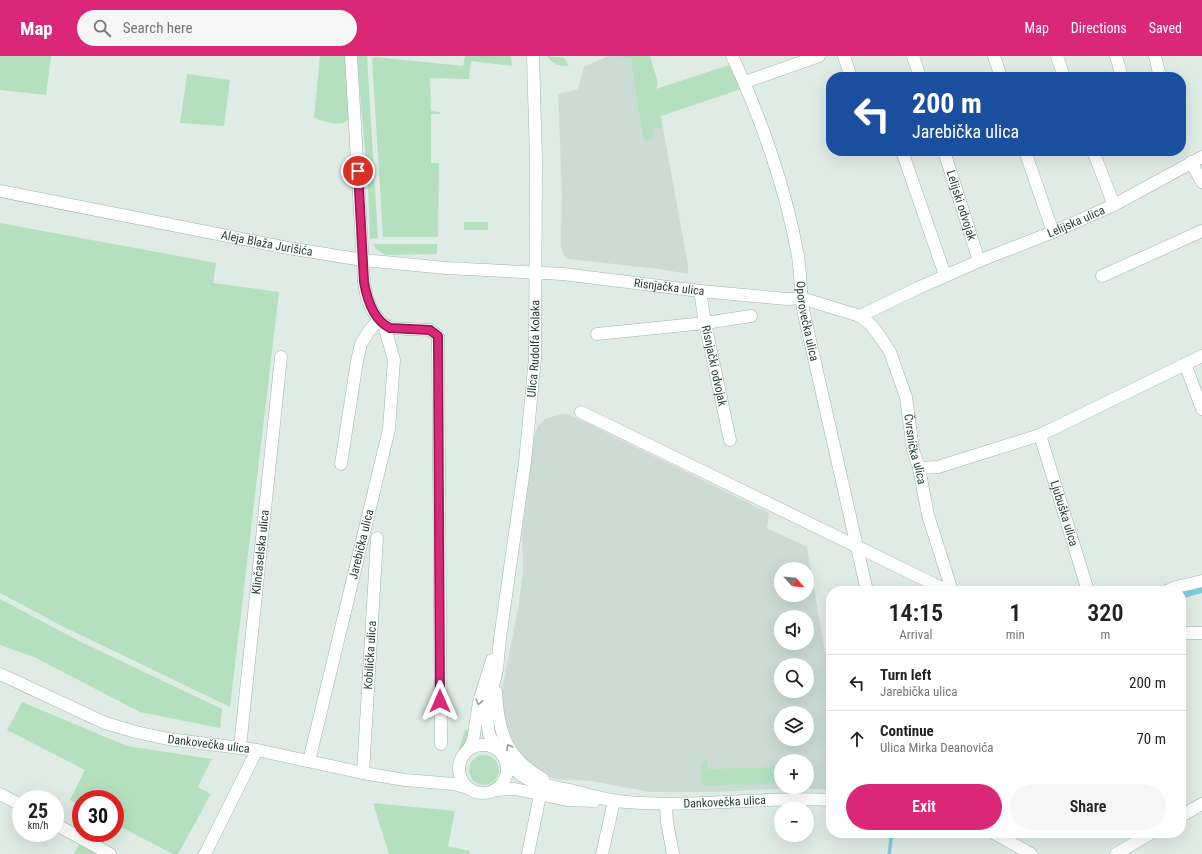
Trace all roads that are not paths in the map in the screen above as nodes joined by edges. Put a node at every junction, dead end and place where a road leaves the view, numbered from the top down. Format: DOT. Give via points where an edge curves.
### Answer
graph roads {
  1 [pos="350,56"];
  2 [pos="533,56"];
  3 [pos="732,56"];
  4 [pos="819,56"];
  5 [pos="844,56"];
  6 [pos="913,56"];
  7 [pos="994,56"];
  8 [pos="1057,56"];
  9 [pos="1116,56"];
  10 [pos="1155,56"];
  11 [pos="849,72"];
  12 [pos="918,72"];
  13 [pos="999,72"];
  14 [pos="1062,72"];
  15 [pos="1121,72"];
  16 [pos="1159,72"];
  17 [pos="744,82"];
  18 [pos="904,156"];
  19 [pos="946,156"];
  20 [pos="1027,156"];
  21 [pos="1095,156"];
  22 [pos="1197,160"];
  23 [pos="1202,182"];
  24 [pos="0,191"];
  25 [pos="1114,205"];
  26 [pos="1202,231"];
  27 [pos="1052,232"];
  28 [pos="363,260"];
  29 [pos="979,260"];
  30 [pos="536,272"];
  31 [pos="945,275"];
  32 [pos="1102,276"];
  33 [pos="700,291"];
  34 [pos="801,298"];
  35 [pos="752,316"];
  36 [pos="860,316"];
  37 [pos="382,323"];
  38 [pos="705,323"];
  39 [pos="597,334"];
  40 [pos="1202,356"];
  41 [pos="281,357"];
  42 [pos="1185,364"];
  43 [pos="1202,409"];
  44 [pos="581,412"];
  45 [pos="1040,435"];
  46 [pos="730,440"];
  47 [pos="342,464"];
  48 [pos="919,468"];
  49 [pos="377,538"];
  50 [pos="858,546"];
  51 [pos="1202,581"];
  52 [pos="866,586"];
  53 [pos="938,586"];
  54 [pos="950,586"];
  55 [pos="1086,586"];
  56 [pos="1180,586"];
  57 [pos="1186,633"];
  58 [pos="1202,633"];
  59 [pos="500,638"];
  60 [pos="0,674"];
  61 [pos="495,678"];
  62 [pos="441,744"];
  63 [pos="240,747"];
  64 [pos="497,749"];
  65 [pos="257,750"];
  66 [pos="468,750"];
  67 [pos="506,760"];
  68 [pos="310,761"];
  69 [pos="460,763"];
  70 [pos="363,773"];
  71 [pos="428,781"];
  72 [pos="468,788"];
  73 [pos="560,788"];
  74 [pos="495,790"];
  75 [pos="0,794"];
  76 [pos="540,795"];
  77 [pos="12,800"];
  78 [pos="826,800"];
  79 [pos="609,801"];
  80 [pos="666,804"];
  81 [pos="1202,804"];
  82 [pos="1186,813"];
  83 [pos="64,829"];
  84 [pos="1003,838"];
  85 [pos="1143,838"];
  86 [pos="110,854"];
  87 [pos="205,854"];
  88 [pos="528,854"];
  89 [pos="602,854"];
  90 [pos="672,854"];
  91 [pos="1031,854"];
  92 [pos="1116,854"];
  1 -- 28 [label="street, Jarebička ulica"];
  2 -- 30 [label="street, Ulica Rudolfa Kolaka"];
  3 -- 17 [label="street, Oporovečka ulica"];
  4 -- 17 [label="street"];
  5 -- 11 [label="street"];
  6 -- 12 [label="street"];
  7 -- 13 [label="street"];
  8 -- 14 [label="street"];
  9 -- 15 [label="street"];
  10 -- 16 [label="street"];
  17 -- 34 [label="street, Oporovečka ulica" via="769,147 788,212 798,257"];
  18 -- 31 [label="street"];
  19 -- 29 [label="street, Lelijski odvojak"];
  20 -- 27 [label="street"];
  21 -- 25 [label="street"];
  22 -- 23 [label="street"];
  22 -- 25 [label="street, Lelijska ulica"];
  24 -- 28 [label="street, Aleja Blaža Jurišića" via="288,248"];
  25 -- 27 [label="street, Lelijska ulica"];
  26 -- 32 [label="street"];
  27 -- 29 [label="street, Lelijska ulica"];
  28 -- 30 [label="street, Aleja Blaža Jurišića" via="446,268"];
  28 -- 37 [label="street, Jarebička ulica" via="366,292 371,308"];
  29 -- 31 [label="street, Lelijska ulica"];
  30 -- 33 [label="street, Risnjačka ulica"];
  30 -- 59 [label="street, Ulica Rudolfa Kolaka" via="535,358 517,522"];
  31 -- 36 [label="street, Lelijska ulica"];
  33 -- 34 [label="street, Risnjačka ulica"];
  33 -- 38 [label="street, Risnjački odvojak"];
  34 -- 36 [label="street"];
  34 -- 50 [label="street, Oporovečka ulica"];
  35 -- 38 [label="street"];
  36 -- 48 [label="street, Čvrsnička ulica" via="890,352 906,397 913,450"];
  37 -- 47 [label="street" via="369,331 361,344"];
  37 -- 62 [label="street" via="390,328 430,330 438,336"];
  37 -- 68 [label="street, Jarebička ulica" via="394,360 389,429"];
  38 -- 39 [label="street"];
  38 -- 46 [label="street, Risnjački odvojak"];
  40 -- 42 [label="street"];
  41 -- 63 [label="street, Klinčaselska ulica"];
  42 -- 43 [label="street"];
  42 -- 45 [label="street"];
  44 -- 50 [label="street"];
  45 -- 48 [label="street" via="938,467"];
  45 -- 55 [label="street, Ljubuška ulica"];
  48 -- 54 [label="street, Čvrsnička ulica" via="928,515"];
  49 -- 70 [label="street, Kobilićka ulica"];
  50 -- 52 [label="street, Oporovečka ulica"];
  50 -- 53 [label="street"];
  51 -- 56 [label="street"];
  57 -- 58 [label="street"];
  59 -- 61 [label="street, Ulica Rudolfa Kolaka"];
  59 -- 66 [label="street, Ulica Rudolfa Kolaka, one-way" via="482,690 475,718 473,741"];
  60 -- 63 [label="street, Dankovečka ulica" via="104,723 168,739"];
  61 -- 64 [label="street, Ulica Rudolfa Kolaka" via="487,720 489,734"];
  73 -- 61 [label="street, one-way" via="521,764 505,741 497,712"];
  63 -- 65 [label="street, Dankovečka ulica"];
  64 -- 66 [label="street" via="480,745"];
  64 -- 67 [label="street"];
  65 -- 68 [label="street, Dankovečka ulica"];
  65 -- 87 [label="street"];
  66 -- 69 [label="street"];
  67 -- 73 [label="street, Dankovečka ulica" via="523,777"];
  67 -- 74 [label="street" via="506,776 503,784"];
  68 -- 70 [label="street, Dankovečka ulica"];
  69 -- 71 [label="street, Dankovečka ulica" via="450,772"];
  69 -- 72 [label="street" via="460,775"];
  70 -- 71 [label="street, Dankovečka ulica"];
  71 -- 72 [label="street, Dankovečka ulica"];
  72 -- 74 [label="street" via="481,793"];
  73 -- 79 [label="street, Dankovečka ulica"];
  74 -- 76 [label="street, Dankovečka ulica" via="515,789"];
  75 -- 77 [label="street"];
  76 -- 79 [label="street, Dankovečka ulica" via="567,800"];
  76 -- 88 [label="street"];
  78 -- 80 [label="street, Dankovečka ulica"];
  79 -- 80 [label="street, Dankovečka ulica"];
  79 -- 89 [label="street"];
  80 -- 90 [label="street, Dankovečka ulica"];
  81 -- 82 [label="street"];
  83 -- 86 [label="street"];
  84 -- 91 [label="street"];
  85 -- 92 [label="street"];
}
